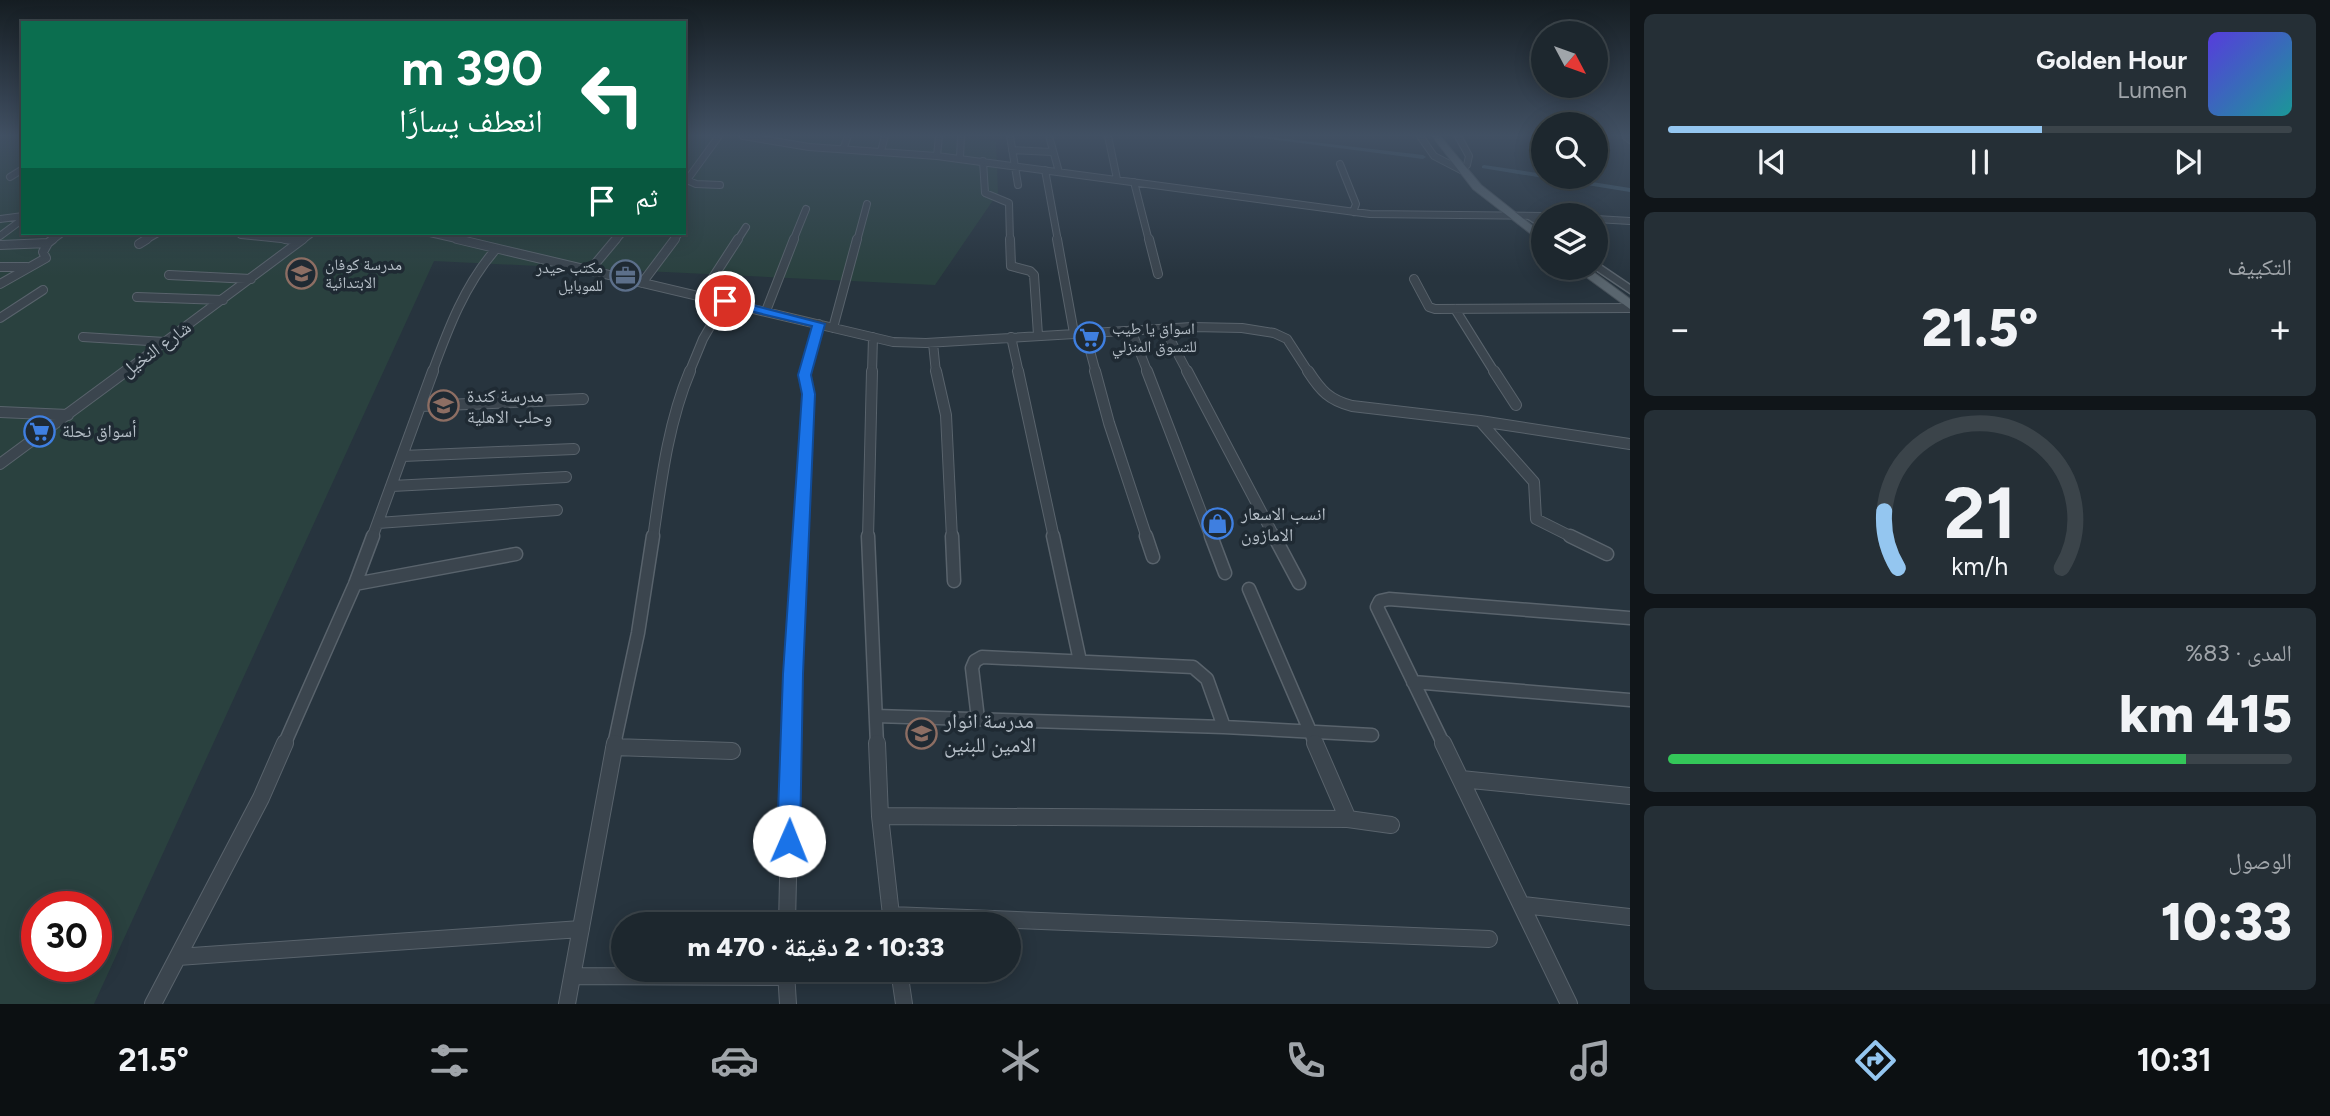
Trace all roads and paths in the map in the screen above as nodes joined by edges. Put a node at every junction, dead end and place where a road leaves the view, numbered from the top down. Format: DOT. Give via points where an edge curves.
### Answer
graph roads {
  1 [pos="1134,182"];
  2 [pos="693,183"];
  3 [pos="984,183"];
  4 [pos="1047,183"];
  5 [pos="1140,183"];
  6 [pos="1348,183"];
  7 [pos="1475,183"];
  8 [pos="720,185"];
  9 [pos="867,204"];
  10 [pos="806,209"];
  11 [pos="1353,212"];
  12 [pos="1509,215"];
  13 [pos="1530,216"];
  14 [pos="21,218"];
  15 [pos="0,219"];
  16 [pos="21,220"];
  17 [pos="1608,220"];
  18 [pos="1630,221"];
  19 [pos="746,227"];
  20 [pos="1531,231"];
  21 [pos="59,235"];
  22 [pos="155,235"];
  23 [pos="240,235"];
  24 [pos="309,235"];
  25 [pos="439,235"];
  26 [pos="467,235"];
  27 [pos="620,235"];
  28 [pos="678,235"];
  29 [pos="0,236"];
  30 [pos="460,240"];
  31 [pos="300,241"];
  32 [pos="48,243"];
  33 [pos="139,244"];
  34 [pos="0,245"];
  35 [pos="495,249"];
  36 [pos="0,267"];
  37 [pos="30,267"];
  38 [pos="590,270"];
  39 [pos="1158,274"];
  40 [pos="1608,274"];
  41 [pos="169,275"];
  42 [pos="251,279"];
  43 [pos="1414,279"];
  44 [pos="1596,280"];
  45 [pos="642,283"];
  46 [pos="0,284"];
  47 [pos="43,290"];
  48 [pos="1630,290"];
  49 [pos="701,296"];
  50 [pos="137,297"];
  51 [pos="223,300"];
  52 [pos="725,301"];
  53 [pos="1630,306"];
  54 [pos="1455,309"];
  55 [pos="766,311"];
  56 [pos="0,318"];
  57 [pos="819,324"];
  58 [pos="833,328"];
  59 [pos="1164,328"];
  60 [pos="1131,330"];
  61 [pos="1085,332"];
  62 [pos="1074,333"];
  63 [pos="1038,335"];
  64 [pos="83,337"];
  65 [pos="873,337"];
  66 [pos="1011,337"];
  67 [pos="165,342"];
  68 [pos="933,343"];
  69 [pos="583,399"];
  70 [pos="1516,405"];
  71 [pos="421,407"];
  72 [pos="0,412"];
  73 [pos="68,415"];
  74 [pos="1480,421"];
  75 [pos="1630,444"];
  76 [pos="575,449"];
  77 [pos="403,456"];
  78 [pos="0,464"];
  79 [pos="566,477"];
  80 [pos="392,486"];
  81 [pos="557,510"];
  82 [pos="378,523"];
  83 [pos="516,554"];
  84 [pos="1607,554"];
  85 [pos="1153,558"];
  86 [pos="1226,573"];
  87 [pos="954,581"];
  88 [pos="1299,583"];
  89 [pos="355,584"];
  90 [pos="1249,589"];
  91 [pos="1630,618"];
  92 [pos="1080,661"];
  93 [pos="1413,682"];
  94 [pos="1630,701"];
  95 [pos="876,716"];
  96 [pos="978,719"];
  97 [pos="1224,727"];
  98 [pos="1311,731"];
  99 [pos="1373,735"];
  100 [pos="614,747"];
  101 [pos="732,751"];
  102 [pos="1461,779"];
  103 [pos="1630,796"];
  104 [pos="880,816"];
  105 [pos="1348,818"];
  106 [pos="1391,825"];
  107 [pos="1523,905"];
  108 [pos="787,912"];
  109 [pos="890,912"];
  110 [pos="1630,917"];
  111 [pos="1021,923"];
  112 [pos="581,929"];
  113 [pos="1489,939"];
  114 [pos="178,957"];
  115 [pos="611,975"];
  116 [pos="572,976"];
  117 [pos="787,982"];
  118 [pos="901,982"];
  119 [pos="153,1004"];
  120 [pos="567,1004"];
  121 [pos="788,1004"];
  122 [pos="904,1004"];
  123 [pos="1569,1004"];
  1 -- 39 [label="street"];
  2 -- 8 [label="street"];
  3 -- 63 [label="street" via="985,193 1009,204 1011,266 1034,275"];
  4 -- 62 [label="street"];
  5 -- 11 [label="street"];
  6 -- 11 [label="street" via="1356,204"];
  7 -- 12 [label="main road"];
  9 -- 58 [label="street"];
  10 -- 55 [label="street"];
  11 -- 12 [label="street"];
  12 -- 13 [label="street"];
  12 -- 20 [label="main road"];
  14 -- 15 [label="street"];
  16 -- 29 [label="street"];
  17 -- 18 [label="street"];
  19 -- 49 [label="street"];
  21 -- 32 [label="street"];
  22 -- 33 [label="street"];
  23 -- 31 [label="street"];
  24 -- 31 [label="street, شارع النخيل"];
  25 -- 30 [label="street"];
  26 -- 30 [label="street"];
  27 -- 38 [label="street"];
  28 -- 45 [label="street"];
  30 -- 35 [label="street"];
  31 -- 42 [label="street, شارع النخيل"];
  32 -- 34 [label="street"];
  32 -- 37 [label="street" via="43,252 46,258"];
  35 -- 38 [label="street"];
  35 -- 71 [label="street" via="463,297"];
  36 -- 37 [label="street"];
  37 -- 46 [label="street"];
  38 -- 45 [label="street"];
  40 -- 48 [label="street"];
  41 -- 42 [label="street"];
  42 -- 51 [label="street, شارع النخيل"];
  43 -- 54 [label="street" via="1430,308"];
  44 -- 53 [label="main road"];
  45 -- 49 [label="street"];
  47 -- 56 [label="street"];
  49 -- 52 [label="street"];
  50 -- 51 [label="street"];
  51 -- 67 [label="street, شارع النخيل"];
  52 -- 55 [label="street"];
  52 -- 100 [label="street" via="697,351 678,408"];
  53 -- 54 [label="street"];
  54 -- 70 [label="street"];
  55 -- 57 [label="street"];
  57 -- 58 [label="street"];
  57 -- 108 [label="street" via="804,375 808,394 793,674"];
  58 -- 65 [label="street"];
  59 -- 60 [label="street"];
  59 -- 74 [label="street" via="1242,328 1274,333 1287,339 1322,393 1333,401 1394,413"];
  59 -- 88 [label="street"];
  60 -- 61 [label="street"];
  60 -- 86 [label="street"];
  61 -- 62 [label="street"];
  61 -- 85 [label="street"];
  62 -- 63 [label="street"];
  63 -- 66 [label="street"];
  64 -- 67 [label="street"];
  65 -- 68 [label="street"];
  65 -- 95 [label="street" via="868,544"];
  66 -- 68 [label="street"];
  66 -- 92 [label="street"];
  67 -- 73 [label="street, شارع النخيل"];
  68 -- 87 [label="street" via="937,385 946,415"];
  69 -- 71 [label="street"];
  71 -- 77 [label="street"];
  72 -- 73 [label="street"];
  73 -- 78 [label="street, شارع النخيل"];
  74 -- 75 [label="street"];
  74 -- 84 [label="street" via="1534,482 1536,519"];
  76 -- 77 [label="street"];
  77 -- 80 [label="street"];
  79 -- 80 [label="street"];
  80 -- 82 [label="street"];
  81 -- 82 [label="street"];
  82 -- 89 [label="street"];
  83 -- 89 [label="street"];
  89 -- 114 [label="street" via="261,798"];
  90 -- 98 [label="street"];
  91 -- 93 [label="street" via="1380,601 1377,607"];
  92 -- 96 [label="street" via="982,657 972,668"];
  92 -- 97 [label="street" via="1193,667 1207,679"];
  93 -- 94 [label="street"];
  93 -- 102 [label="street"];
  95 -- 96 [label="street"];
  95 -- 104 [label="street"];
  96 -- 97 [label="street"];
  97 -- 98 [label="street"];
  98 -- 99 [label="street"];
  98 -- 105 [label="street"];
  100 -- 101 [label="street"];
  100 -- 112 [label="street"];
  102 -- 103 [label="street"];
  102 -- 107 [label="street"];
  104 -- 105 [label="street"];
  104 -- 109 [label="street"];
  105 -- 106 [label="street"];
  107 -- 110 [label="street"];
  107 -- 123 [label="street"];
  111 -- 113 [label="street"];
  112 -- 114 [label="street"];
  112 -- 116 [label="street"];
  114 -- 119 [label="street"];
  115 -- 116 [label="street"];
  116 -- 120 [label="street"];
  117 -- 121 [label="street"];
  118 -- 122 [label="street"];
}
